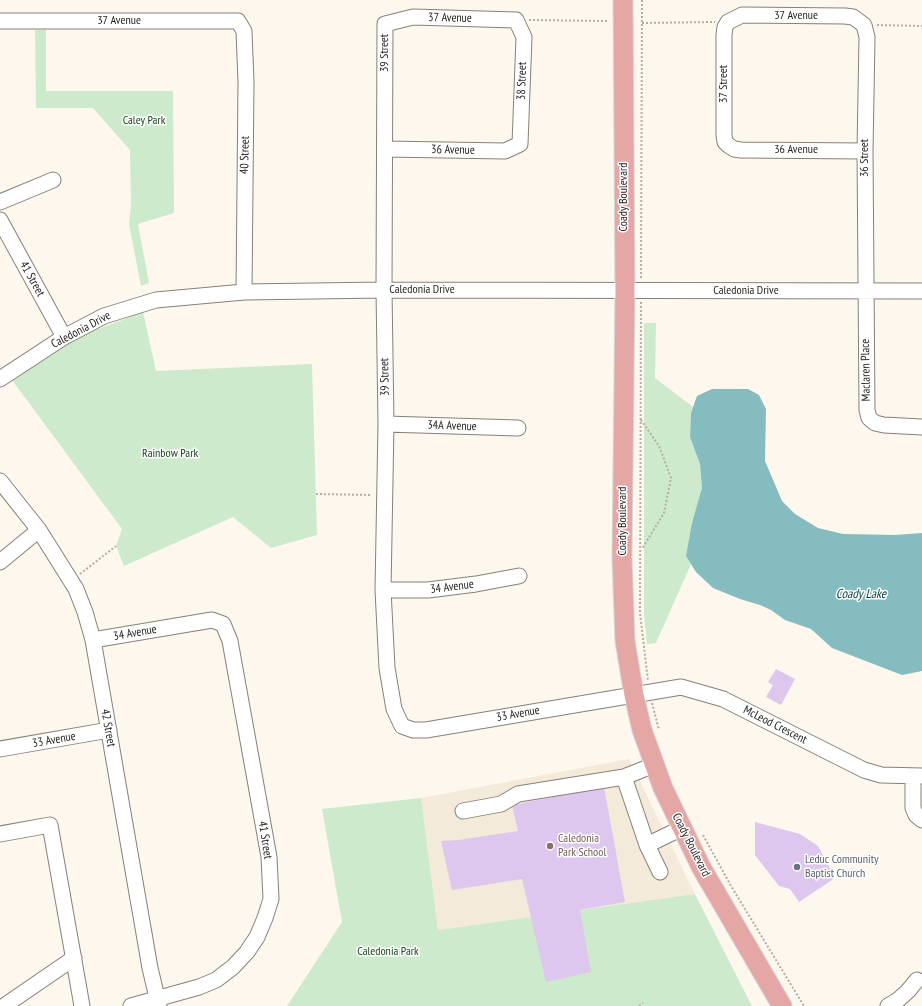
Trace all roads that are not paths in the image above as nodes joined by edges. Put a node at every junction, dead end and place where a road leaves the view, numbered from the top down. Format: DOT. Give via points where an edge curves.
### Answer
graph roads {
  1 [pos="623,0"];
  2 [pos="238,20"];
  3 [pos="516,20"];
  4 [pos="0,21"];
  5 [pos="728,22"];
  6 [pos="385,24"];
  7 [pos="864,25"];
  8 [pos="520,144"];
  9 [pos="728,145"];
  10 [pos="385,149"];
  11 [pos="865,151"];
  12 [pos="53,180"];
  13 [pos="0,202"];
  14 [pos="0,220"];
  15 [pos="384,290"];
  16 [pos="633,291"];
  17 [pos="865,291"];
  18 [pos="922,291"];
  19 [pos="244,292"];
  20 [pos="64,337"];
  21 [pos="0,380"];
  22 [pos="386,424"];
  23 [pos="922,427"];
  24 [pos="518,428"];
  25 [pos="0,481"];
  26 [pos="39,530"];
  27 [pos="0,562"];
  28 [pos="519,576"];
  29 [pos="383,590"];
  30 [pos="223,624"];
  31 [pos="93,640"];
  32 [pos="642,694"];
  33 [pos="402,726"];
  34 [pos="109,730"];
  35 [pos="0,749"];
  36 [pos="654,765"];
  37 [pos="918,776"];
  38 [pos="624,777"];
  39 [pos="463,811"];
  40 [pos="922,820"];
  41 [pos="682,828"];
  42 [pos="0,834"];
  43 [pos="647,845"];
  44 [pos="660,872"];
  45 [pos="74,958"];
  46 [pos="917,980"];
  47 [pos="158,1002"];
  48 [pos="4,1006"];
  49 [pos="82,1006"];
  50 [pos="131,1006"];
  51 [pos="782,1006"];
  52 [pos="888,1006"];
  1 -- 16 [label="main road, Coady Boulevard" via="632,22"];
  2 -- 4 [label="street, 37 Avenue"];
  2 -- 19 [label="street, 40 Street" via="244,31 246,82"];
  3 -- 6 [label="street, 37 Avenue" via="413,17"];
  3 -- 8 [label="street, 38 Street" via="524,37"];
  5 -- 7 [label="street, 37 Avenue" via="742,15 845,16 853,17"];
  5 -- 9 [label="street, 37 Street" via="724,34 724,135"];
  6 -- 10 [label="street, 39 Street"];
  7 -- 11 [label="street, 36 Street" via="867,37"];
  8 -- 10 [label="street, 36 Avenue" via="505,151"];
  9 -- 11 [label="street, 36 Avenue" via="741,150"];
  10 -- 15 [label="street, 39 Street"];
  11 -- 17 [label="street, 36 Street"];
  12 -- 13 [label="street"];
  14 -- 20 [label="street, 41 Street"];
  15 -- 16 [label="street, Caledonia Drive"];
  15 -- 19 [label="street, Caledonia Drive"];
  15 -- 22 [label="street, 39 Street"];
  16 -- 17 [label="street, Caledonia Drive"];
  16 -- 32 [label="main road, Coady Boulevard" via="623,595 625,641"];
  17 -- 18 [label="street, Caledonia Drive"];
  17 -- 23 [label="street, Maclaren Place" via="867,410 870,418 875,423 884,425"];
  19 -- 20 [label="street, Caledonia Drive" via="156,300 104,316"];
  20 -- 21 [label="street, Caledonia Drive"];
  22 -- 24 [label="street, 34A Avenue"];
  22 -- 29 [label="street, 39 Street"];
  25 -- 26 [label="street, 42 Street"];
  26 -- 27 [label="street"];
  26 -- 31 [label="street, 42 Street" via="76,589"];
  28 -- 29 [label="street, 34 Avenue" via="428,590"];
  29 -- 33 [label="street, 39 Street" via="387,668 394,709"];
  30 -- 31 [label="street, 34 Avenue" via="212,620"];
  30 -- 47 [label="street, 41 Street" via="230,641 269,857 271,899 257,937 233,967 216,980"];
  31 -- 34 [label="street, 42 Street"];
  32 -- 33 [label="street, 33 Avenue" via="426,730 413,730"];
  32 -- 36 [label="main road, Coady Boulevard" via="642,730"];
  32 -- 37 [label="street, McLeod Crescent" via="681,687 723,699 864,770 881,774"];
  34 -- 35 [label="street, 33 Avenue"];
  34 -- 47 [label="street, 42 Street"];
  36 -- 38 [label="street"];
  36 -- 41 [label="main road, Coady Boulevard"];
  37 -- 40 [label="street, McLeod Crescent" via="913,808"];
  38 -- 39 [label="street" via="518,794 501,804"];
  38 -- 43 [label="street"];
  41 -- 43 [label="street"];
  41 -- 51 [label="main road, Coady Boulevard" via="701,867"];
  42 -- 45 [label="street" via="50,825"];
  43 -- 44 [label="street"];
  45 -- 48 [label="street"];
  45 -- 49 [label="street"];
  46 -- 52 [label="street" via="898,1000"];
  47 -- 50 [label="street, 41 Street"];
}
